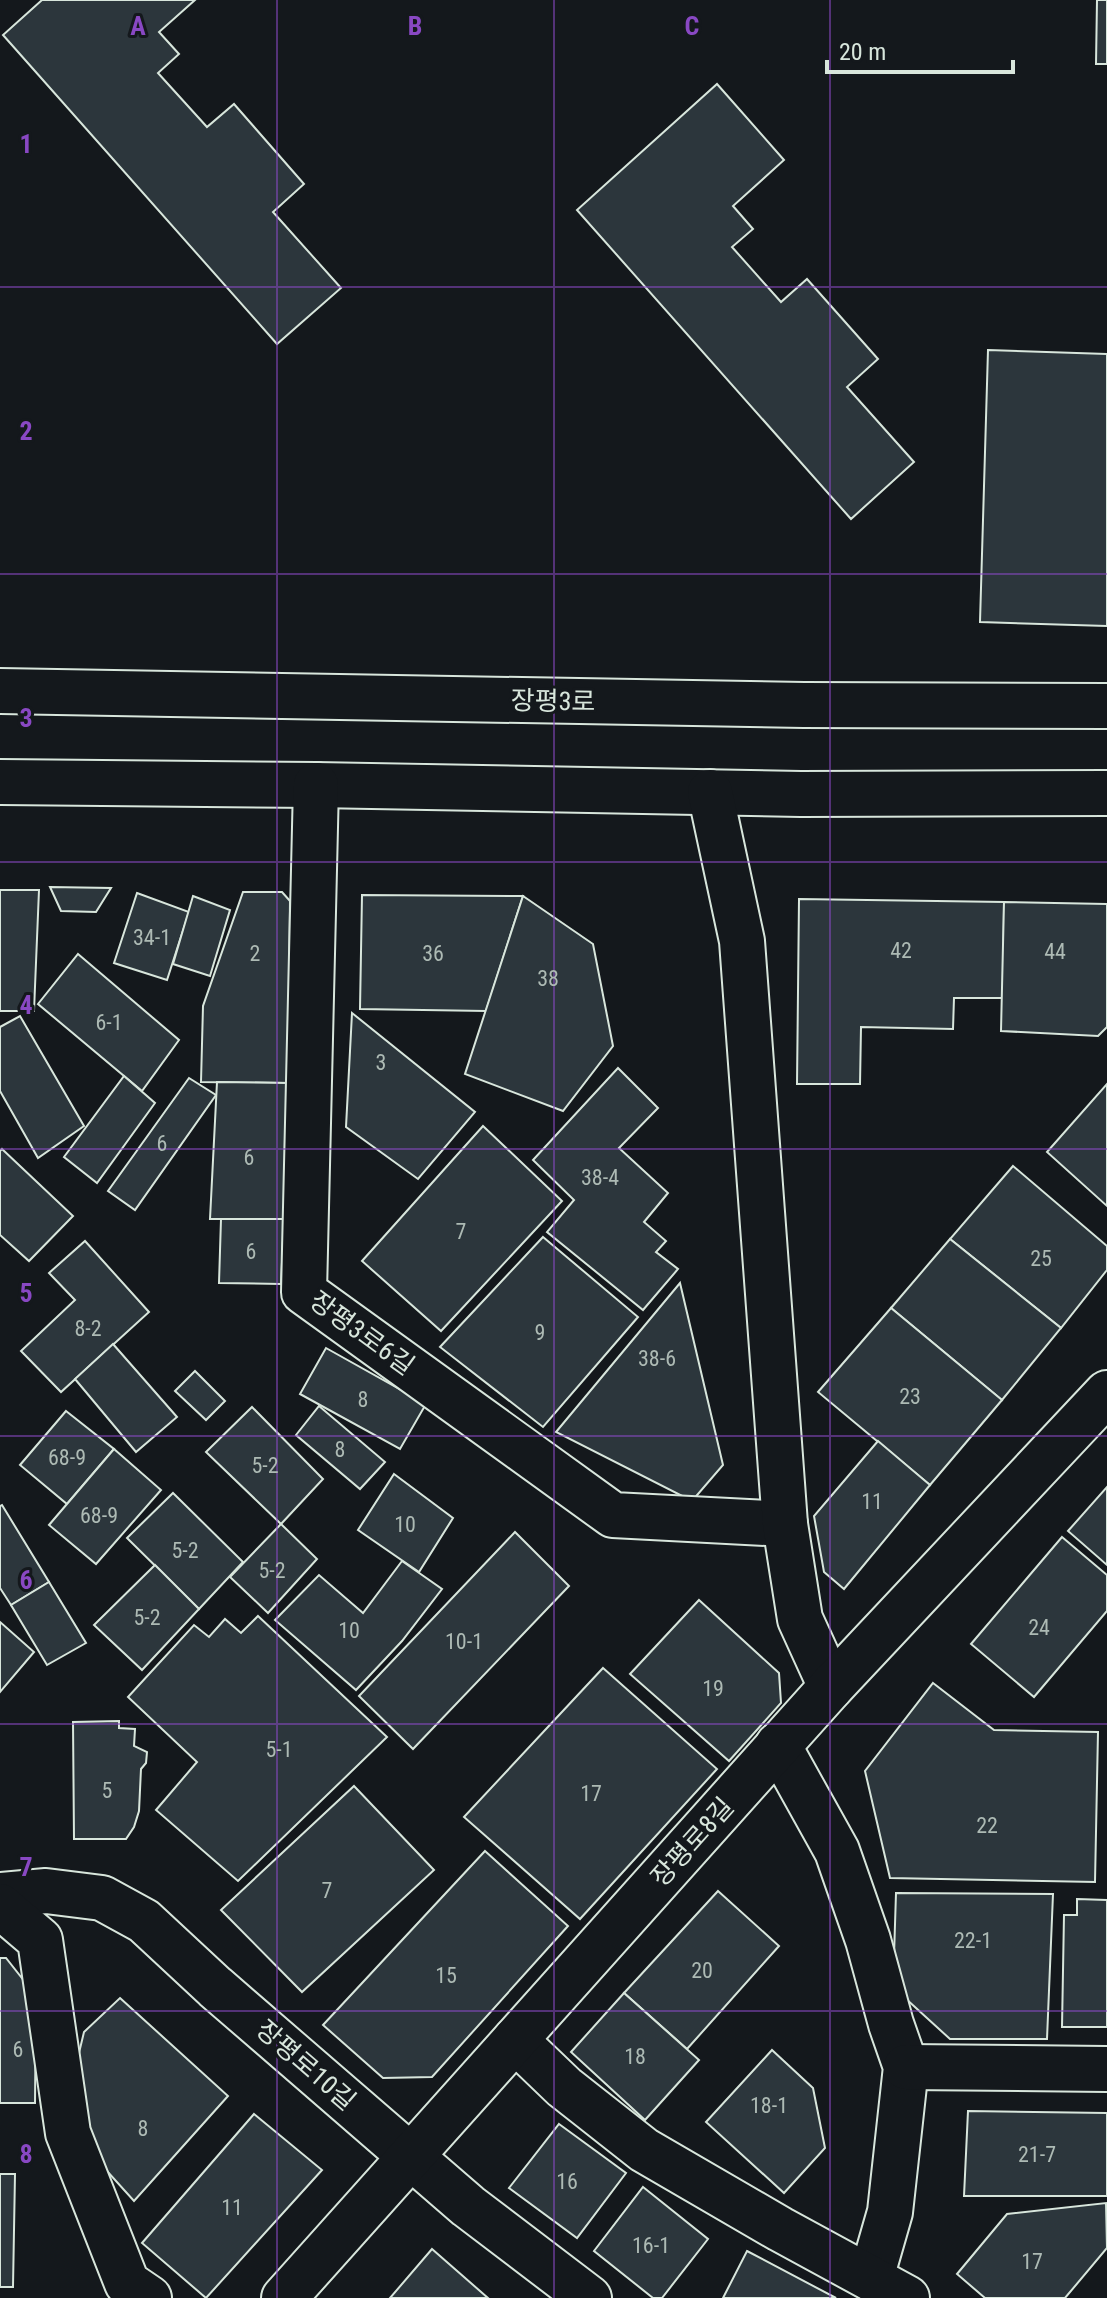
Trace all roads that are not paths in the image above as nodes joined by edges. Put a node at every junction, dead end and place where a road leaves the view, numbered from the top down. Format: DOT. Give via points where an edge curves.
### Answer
graph roads {
  1 [pos="0,691"];
  2 [pos="1107,706"];
  3 [pos="0,782"];
  4 [pos="316,785"];
  5 [pos="710,792"];
  6 [pos="1107,793"];
  7 [pos="1107,1393"];
  8 [pos="785,1524"];
  9 [pos="831,1687"];
  10 [pos="778,1745"];
  11 [pos="0,1895"];
  12 [pos="0,1906"];
  13 [pos="515,2040"];
  14 [pos="906,2067"];
  15 [pos="1107,2069"];
  16 [pos="412,2156"];
  17 [pos="889,2288"];
  18 [pos="149,2298"];
  19 [pos="284,2298"];
  20 [pos="589,2298"];
  1 -- 2 [label="street, 장평3로"];
  3 -- 4 [label="street"];
  4 -- 5 [label="street"];
  4 -- 8 [label="street, 장평3로6길" via="304,1292 613,1515"];
  5 -- 6 [label="street"];
  5 -- 8 [label="street" via="742,941"];
  7 -- 9 [label="street, 장평로8길"];
  8 -- 9 [label="street" via="800,1619"];
  9 -- 10 [label="street, 장평로8길"];
  10 -- 13 [label="street, 장평로8길"];
  10 -- 14 [label="street" via="837,1851"];
  11 -- 16 [label="street, 장평로10길" via="46,1891 102,1898 144,1921"];
  12 -- 18 [label="street" via="40,1940 68,2133 127,2283"];
  13 -- 16 [label="street, 장평로8길"];
  13 -- 17 [label="street" via="644,2150"];
  14 -- 15 [label="street"];
  14 -- 17 [label="street" via="890,2212"];
  16 -- 19 [label="street, 장평로8길"];
  16 -- 20 [label="street, 장평로10길"];
}
